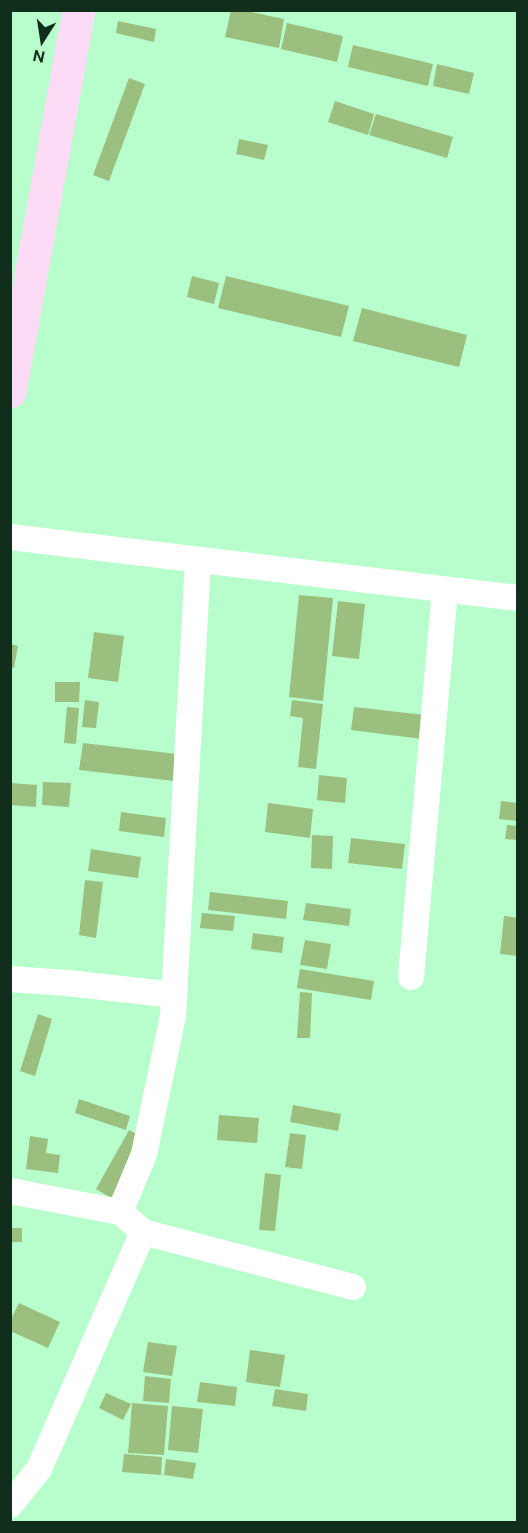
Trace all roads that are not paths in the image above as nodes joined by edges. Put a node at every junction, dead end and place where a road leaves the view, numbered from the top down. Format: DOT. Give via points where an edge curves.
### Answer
graph roads {
  1 [pos="79,10"];
  2 [pos="22,277"];
  3 [pos="10,392"];
  4 [pos="10,537"];
  5 [pos="198,561"];
  6 [pos="444,590"];
  7 [pos="518,598"];
  8 [pos="411,977"];
  9 [pos="10,979"];
  10 [pos="174,995"];
  11 [pos="10,1191"];
  12 [pos="120,1212"];
  13 [pos="143,1232"];
  14 [pos="353,1287"];
  15 [pos="10,1504"];
  1 -- 2 [label="street"];
  2 -- 3 [label="street"];
  4 -- 5 [label="street"];
  5 -- 6 [label="street"];
  5 -- 10 [label="street"];
  6 -- 7 [label="street"];
  6 -- 8 [label="street"];
  9 -- 10 [label="street"];
  10 -- 12 [label="street" via="144,1154"];
  11 -- 12 [label="street"];
  12 -- 13 [label="street"];
  13 -- 14 [label="street"];
  13 -- 15 [label="street" via="39,1469"];
}
